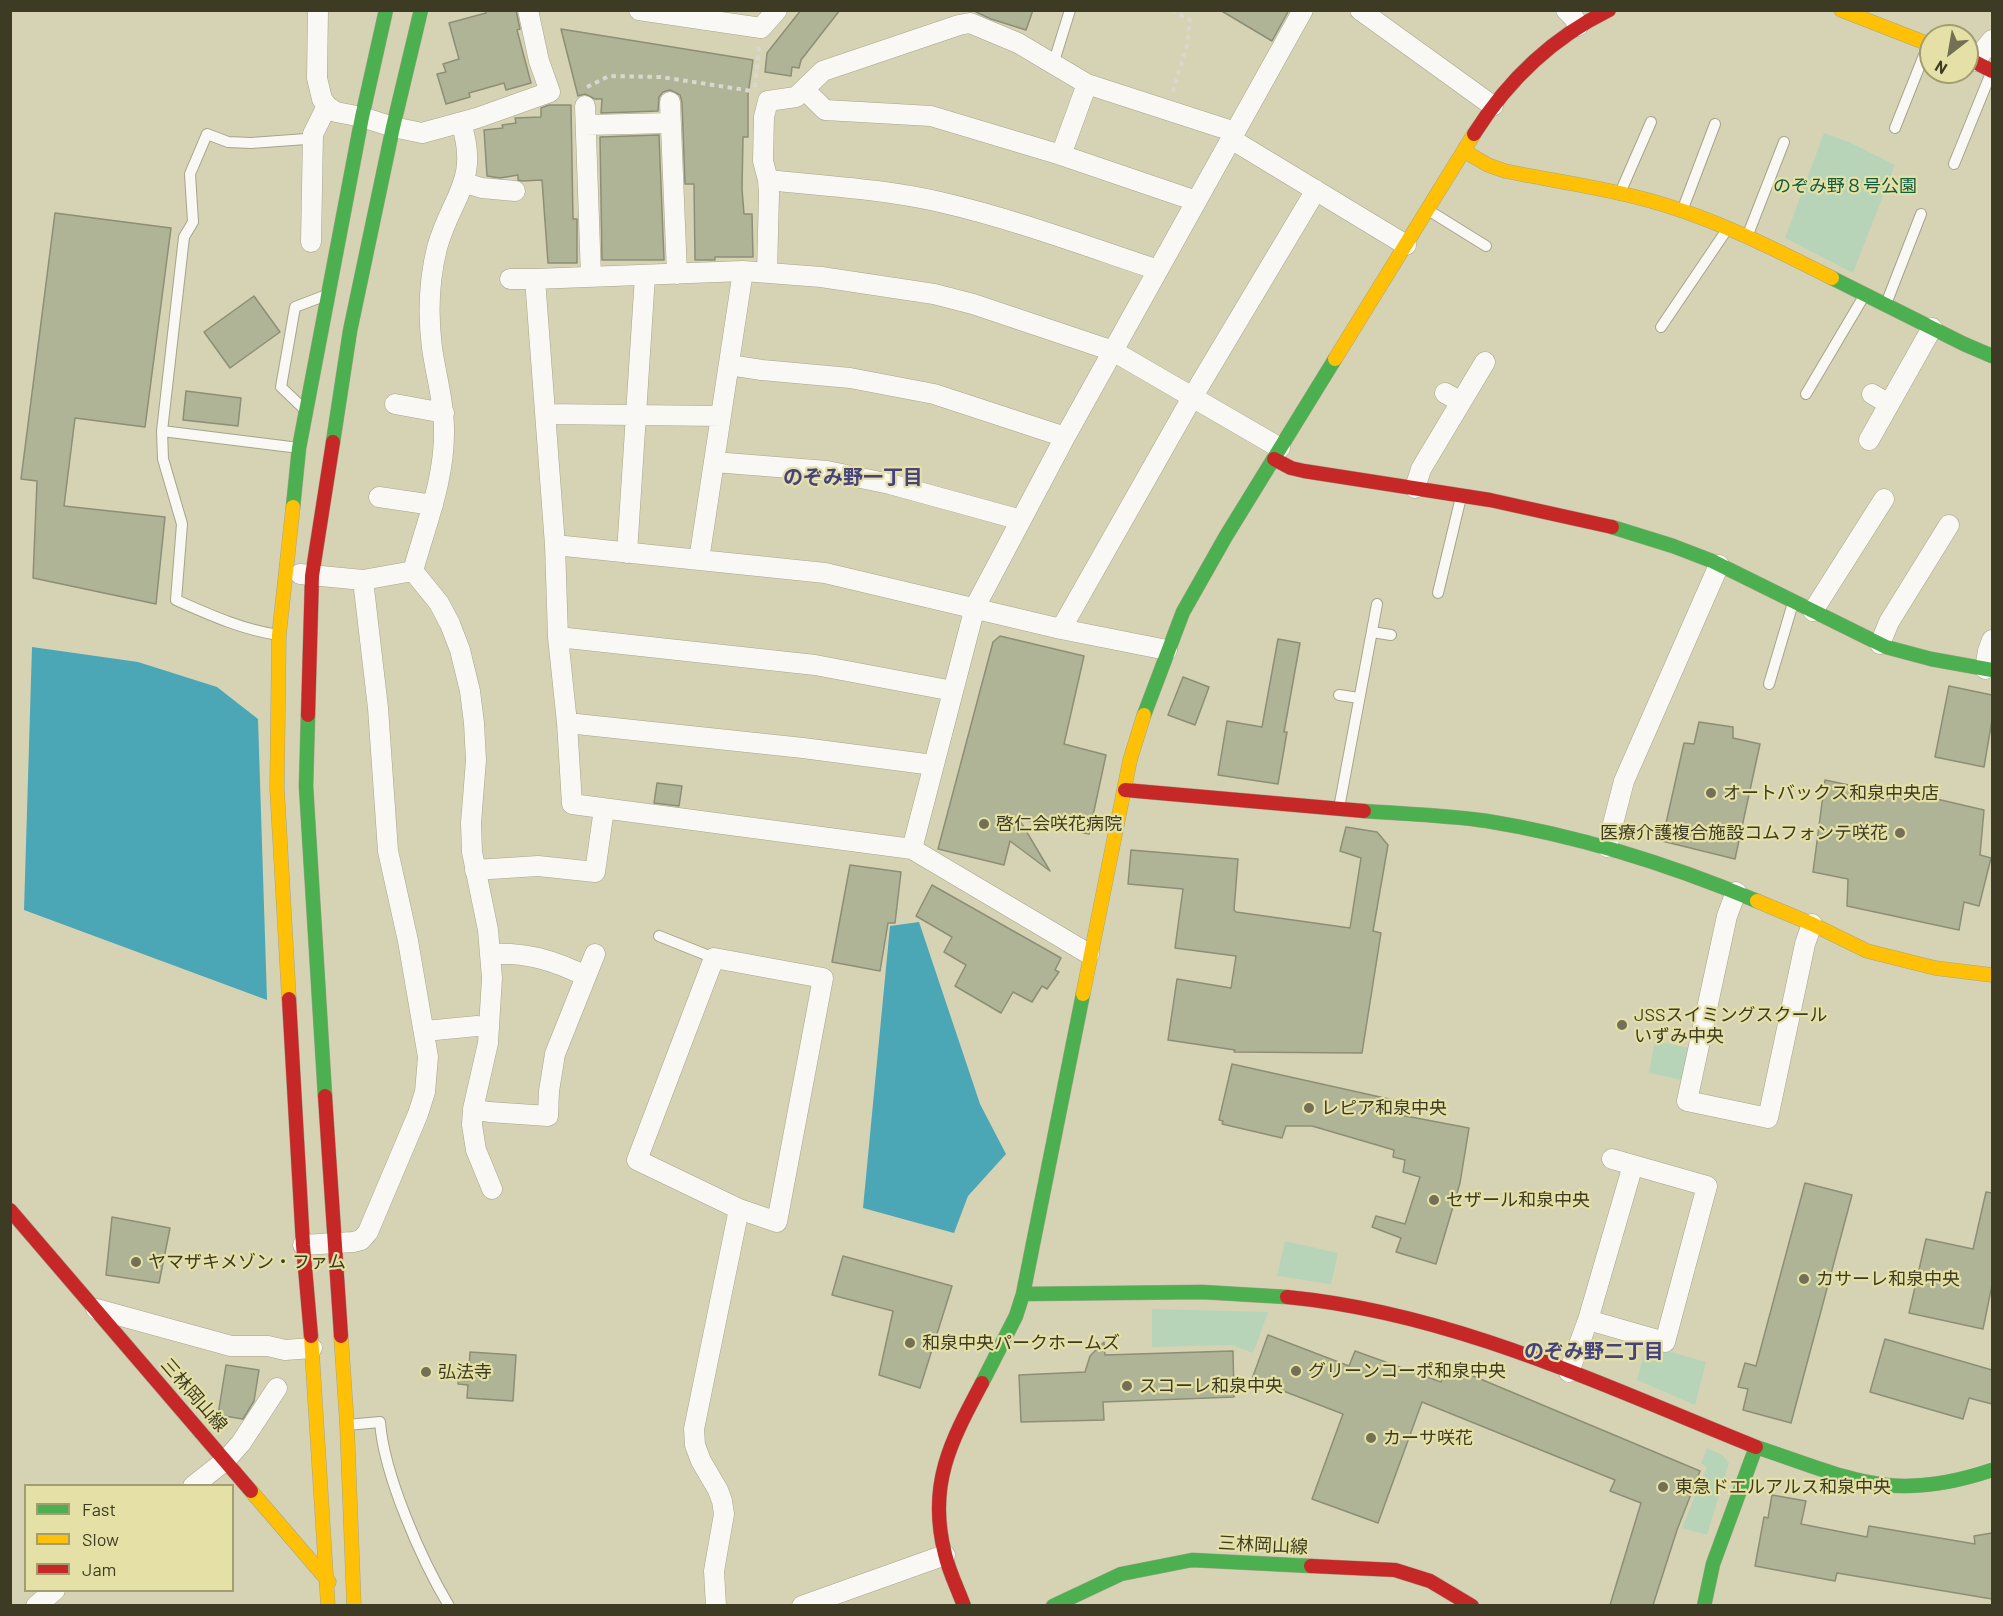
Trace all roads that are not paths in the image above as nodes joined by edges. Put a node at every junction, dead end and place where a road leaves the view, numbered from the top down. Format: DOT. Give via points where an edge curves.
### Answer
graph roads {
  1 [pos="318,10"];
  2 [pos="386,10"];
  3 [pos="421,10"];
  4 [pos="528,10"];
  5 [pos="639,10"];
  6 [pos="777,10"];
  7 [pos="1070,10"];
  8 [pos="1303,10"];
  9 [pos="1360,10"];
  10 [pos="1609,10"];
  11 [pos="1841,10"];
  12 [pos="1572,18"];
  13 [pos="1919,40"];
  14 [pos="1992,40"];
  15 [pos="1979,52"];
  16 [pos="1051,63"];
  17 [pos="1919,70"];
  18 [pos="1992,70"];
  19 [pos="1087,84"];
  20 [pos="805,90"];
  21 [pos="670,102"];
  22 [pos="327,106"];
  23 [pos="1493,106"];
  24 [pos="362,117"];
  25 [pos="1650,122"];
  26 [pos="461,123"];
  27 [pos="671,123"];
  28 [pos="1715,124"];
  29 [pos="393,127"];
  30 [pos="1895,128"];
  31 [pos="313,134"];
  32 [pos="1233,135"];
  33 [pos="1784,142"];
  34 [pos="1464,151"];
  35 [pos="1061,155"];
  36 [pos="1954,164"];
  37 [pos="768,180"];
  38 [pos="465,183"];
  39 [pos="1316,190"];
  40 [pos="515,191"];
  41 [pos="1619,194"];
  42 [pos="1197,201"];
  43 [pos="1428,210"];
  44 [pos="1682,211"];
  45 [pos="1921,214"];
  46 [pos="1728,228"];
  47 [pos="1747,237"];
  48 [pos="311,242"];
  49 [pos="1406,245"];
  50 [pos="1486,246"];
  51 [pos="1158,270"];
  52 [pos="743,271"];
  53 [pos="767,273"];
  54 [pos="677,274"];
  55 [pos="645,276"];
  56 [pos="591,278"];
  57 [pos="510,279"];
  58 [pos="535,279"];
  59 [pos="327,294"];
  60 [pos="1866,294"];
  61 [pos="1886,304"];
  62 [pos="1661,327"];
  63 [pos="1932,328"];
  64 [pos="1113,351"];
  65 [pos="1992,356"];
  66 [pos="1485,362"];
  67 [pos="729,365"];
  68 [pos="1806,394"];
  69 [pos="1872,394"];
  70 [pos="1193,396"];
  71 [pos="395,404"];
  72 [pos="1889,404"];
  73 [pos="305,410"];
  74 [pos="444,413"];
  75 [pos="545,414"];
  76 [pos="636,415"];
  77 [pos="721,416"];
  78 [pos="162,431"];
  79 [pos="1065,437"];
  80 [pos="1869,440"];
  81 [pos="299,448"];
  82 [pos="1277,454"];
  83 [pos="714,462"];
  84 [pos="1415,488"];
  85 [pos="1461,495"];
  86 [pos="379,496"];
  87 [pos="1884,499"];
  88 [pos="433,505"];
  89 [pos="1021,520"];
  90 [pos="1949,525"];
  91 [pos="555,545"];
  92 [pos="627,553"];
  93 [pos="699,560"];
  94 [pos="1719,565"];
  95 [pos="413,571"];
  96 [pos="286,573"];
  97 [pos="312,576"];
  98 [pos="363,580"];
  99 [pos="1438,593"];
  100 [pos="1794,602"];
  101 [pos="1377,604"];
  102 [pos="975,608"];
  103 [pos="1813,611"];
  104 [pos="1061,629"];
  105 [pos="1372,632"];
  106 [pos="279,635"];
  107 [pos="1391,635"];
  108 [pos="558,637"];
  109 [pos="1992,640"];
  110 [pos="1880,644"];
  111 [pos="1167,650"];
  112 [pos="1989,670"];
  113 [pos="1769,684"];
  114 [pos="952,691"];
  115 [pos="1339,695"];
  116 [pos="1359,698"];
  117 [pos="567,723"];
  118 [pos="933,765"];
  119 [pos="1125,790"];
  120 [pos="604,808"];
  121 [pos="1338,808"];
  122 [pos="1607,847"];
  123 [pos="912,849"];
  124 [pos="475,870"];
  125 [pos="1736,891"];
  126 [pos="1812,924"];
  127 [pos="659,936"];
  128 [pos="490,954"];
  129 [pos="595,954"];
  130 [pos="1089,954"];
  131 [pos="714,958"];
  132 [pos="1992,975"];
  133 [pos="586,976"];
  134 [pos="489,1028"];
  135 [pos="425,1031"];
  136 [pos="473,1109"];
  137 [pos="1611,1159"];
  138 [pos="1633,1165"];
  139 [pos="492,1189"];
  140 [pos="739,1209"];
  141 [pos="10,1210"];
  142 [pos="333,1244"];
  143 [pos="303,1245"];
  144 [pos="1023,1294"];
  145 [pos="96,1309"];
  146 [pos="1588,1320"];
  147 [pos="312,1348"];
  148 [pos="1569,1372"];
  149 [pos="277,1388"];
  150 [pos="347,1425"];
  151 [pos="1756,1447"];
  152 [pos="226,1460"];
  153 [pos="1992,1470"];
  154 [pos="194,1484"];
  155 [pos="945,1555"];
  156 [pos="326,1579"];
  157 [pos="53,1592"];
  158 [pos="36,1605"];
  159 [pos="328,1605"];
  160 [pos="350,1605"];
  161 [pos="354,1605"];
  162 [pos="449,1605"];
  163 [pos="716,1605"];
  164 [pos="802,1605"];
  165 [pos="964,1605"];
  166 [pos="1053,1605"];
  167 [pos="1472,1605"];
  168 [pos="1704,1605"];
  1 -- 22 [label="street" via="317,78"];
  2 -- 24 [label="street"];
  3 -- 29 [label="street"];
  4 -- 26 [label="street" via="549,92"];
  5 -- 6 [label="street" via="761,28"];
  7 -- 16 [label="lane"];
  8 -- 32 [label="street"];
  9 -- 23 [label="street"];
  10 -- 12 [label="street"];
  11 -- 13 [label="street"];
  12 -- 23 [label="street" via="1564,35 1522,72"];
  14 -- 15 [label="street"];
  16 -- 19 [label="street"];
  16 -- 20 [label="street" via="1018,43 970,23 823,71"];
  17 -- 30 [label="lane"];
  18 -- 36 [label="lane"];
  19 -- 32 [label="street"];
  19 -- 35 [label="street"];
  20 -- 35 [label="street" via="825,110 931,116"];
  20 -- 37 [label="street" via="796,97 768,101 763,161"];
  21 -- 27 [label="street"];
  22 -- 24 [label="street" via="336,112"];
  22 -- 31 [label="street"];
  23 -- 34 [label="street"];
  24 -- 29 [label="street"];
  24 -- 59 [label="street"];
  25 -- 41 [label="lane"];
  26 -- 29 [label="street" via="422,133"];
  26 -- 38 [label="street" via="467,154"];
  27 -- 54 [label="street"];
  27 -- 56 [label="street" via="584,107"];
  28 -- 44 [label="lane"];
  29 -- 97 [label="street" via="350,331"];
  31 -- 48 [label="street"];
  31 -- 78 [label="lane" via="306,139 251,143 228,142 207,134 190,174 193,222 184,237"];
  32 -- 39 [label="street"];
  32 -- 42 [label="street"];
  33 -- 47 [label="lane"];
  34 -- 41 [label="street" via="1505,171"];
  34 -- 43 [label="street"];
  35 -- 42 [label="street"];
  37 -- 51 [label="street" via="939,201"];
  37 -- 53 [label="street"];
  38 -- 40 [label="street"];
  38 -- 74 [label="street" via="446,223 432,278 430,325"];
  39 -- 49 [label="street"];
  39 -- 70 [label="street"];
  41 -- 44 [label="street"];
  42 -- 51 [label="street"];
  43 -- 49 [label="street"];
  43 -- 50 [label="lane"];
  44 -- 46 [label="street"];
  45 -- 61 [label="lane"];
  46 -- 47 [label="street"];
  46 -- 62 [label="lane"];
  47 -- 60 [label="street"];
  49 -- 82 [label="street"];
  51 -- 64 [label="street"];
  52 -- 53 [label="street"];
  52 -- 54 [label="street"];
  52 -- 67 [label="street"];
  53 -- 64 [label="street" via="831,278 934,294"];
  54 -- 55 [label="street"];
  55 -- 56 [label="street"];
  55 -- 76 [label="street"];
  56 -- 58 [label="street"];
  57 -- 58 [label="street"];
  58 -- 75 [label="street"];
  59 -- 73 [label="street"];
  59 -- 73 [label="lane" via="295,307 280,387"];
  60 -- 61 [label="street"];
  60 -- 68 [label="lane"];
  61 -- 63 [label="street"];
  63 -- 65 [label="street"];
  63 -- 72 [label="street"];
  64 -- 70 [label="street"];
  64 -- 79 [label="street"];
  66 -- 84 [label="street" via="1453,398"];
  67 -- 77 [label="street"];
  67 -- 79 [label="street" via="850,378 934,394"];
  69 -- 72 [label="street"];
  70 -- 82 [label="street"];
  70 -- 104 [label="street"];
  71 -- 74 [label="street"];
  72 -- 80 [label="street"];
  73 -- 81 [label="street"];
  74 -- 88 [label="street" via="443,459"];
  75 -- 76 [label="street"];
  75 -- 91 [label="street"];
  76 -- 77 [label="street"];
  76 -- 92 [label="street"];
  77 -- 83 [label="street"];
  78 -- 81 [label="lane"];
  78 -- 106 [label="lane" via="164,459 182,524 176,600 221,620"];
  79 -- 89 [label="street"];
  81 -- 96 [label="street"];
  82 -- 84 [label="street" via="1291,468"];
  82 -- 111 [label="street" via="1183,612"];
  83 -- 89 [label="street" via="827,471"];
  83 -- 93 [label="street"];
  84 -- 85 [label="street"];
  85 -- 94 [label="street" via="1589,520 1676,546"];
  85 -- 99 [label="lane"];
  86 -- 88 [label="street"];
  87 -- 103 [label="street" via="1855,526"];
  88 -- 95 [label="street"];
  89 -- 102 [label="street"];
  90 -- 110 [label="street" via="1889,622"];
  91 -- 92 [label="street"];
  91 -- 108 [label="street"];
  92 -- 93 [label="street"];
  93 -- 102 [label="street" via="825,573"];
  94 -- 100 [label="street"];
  94 -- 122 [label="street" via="1624,781"];
  95 -- 98 [label="street"];
  95 -- 124 [label="street" via="439,603 450,624 470,691 476,760 471,822"];
  96 -- 97 [label="street"];
  96 -- 106 [label="street"];
  97 -- 98 [label="street"];
  97 -- 142 [label="street" via="306,786"];
  98 -- 135 [label="street" via="377,697 388,851"];
  100 -- 103 [label="street"];
  100 -- 113 [label="lane"];
  101 -- 105 [label="lane"];
  102 -- 104 [label="street"];
  102 -- 114 [label="street"];
  103 -- 110 [label="street"];
  104 -- 111 [label="street"];
  105 -- 107 [label="lane"];
  105 -- 116 [label="lane"];
  106 -- 143 [label="street" via="277,788"];
  108 -- 114 [label="street" via="815,665"];
  108 -- 117 [label="street"];
  109 -- 112 [label="street"];
  110 -- 112 [label="street" via="1933,660"];
  111 -- 119 [label="street" via="1139,729"];
  114 -- 118 [label="street"];
  115 -- 116 [label="lane"];
  116 -- 121 [label="lane"];
  117 -- 118 [label="street"];
  117 -- 120 [label="street" via="572,804"];
  118 -- 123 [label="street"];
  119 -- 121 [label="street"];
  119 -- 130 [label="street"];
  120 -- 123 [label="street"];
  120 -- 124 [label="street" via="595,872 538,866"];
  121 -- 122 [label="street" via="1485,821"];
  122 -- 125 [label="street"];
  123 -- 130 [label="street"];
  124 -- 128 [label="street"];
  125 -- 126 [label="street"];
  125 -- 126 [label="street" via="1726,916 1687,1101 1768,1118 1804,944"];
  126 -- 132 [label="street" via="1867,951 1935,968"];
  127 -- 131 [label="lane"];
  128 -- 133 [label="street" via="531,955"];
  128 -- 134 [label="street"];
  129 -- 133 [label="street"];
  130 -- 144 [label="street"];
  131 -- 140 [label="street" via="637,1160"];
  131 -- 140 [label="street" via="823,978 777,1222"];
  133 -- 136 [label="street" via="555,1054 548,1116"];
  134 -- 135 [label="street"];
  134 -- 136 [label="street"];
  135 -- 142 [label="street" via="428,1057 424,1092 368,1232 361,1240"];
  136 -- 139 [label="street" via="476,1150"];
  137 -- 138 [label="street"];
  138 -- 146 [label="street"];
  138 -- 146 [label="street" via="1707,1186 1665,1342"];
  140 -- 163 [label="street" via="694,1429 695,1445 722,1501 724,1514 714,1571"];
  141 -- 145 [label="street, 三林岡山線"];
  142 -- 143 [label="street"];
  142 -- 150 [label="street"];
  143 -- 147 [label="street"];
  144 -- 148 [label="street" via="1247,1294 1310,1299 1377,1310 1463,1332"];
  144 -- 155 [label="street" via="1016,1316 946,1458 939,1523"];
  145 -- 147 [label="street" via="231,1346"];
  145 -- 152 [label="street, 三林岡山線"];
  146 -- 148 [label="street"];
  147 -- 156 [label="street"];
  148 -- 151 [label="street"];
  149 -- 152 [label="street"];
  150 -- 161 [label="street"];
  150 -- 162 [label="lane" via="380,1422 384,1450 404,1508"];
  151 -- 153 [label="street" via="1865,1483 1900,1488 1938,1486"];
  151 -- 168 [label="street" via="1713,1564"];
  152 -- 154 [label="street"];
  152 -- 156 [label="street, 三林岡山線"];
  155 -- 164 [label="street"];
  155 -- 165 [label="street"];
  156 -- 159 [label="street"];
  156 -- 160 [label="street, 三林岡山線"];
  157 -- 158 [label="street"];
  166 -- 167 [label="street, 三林岡山線" via="1121,1574 1192,1560 1395,1570 1430,1581"];
}
